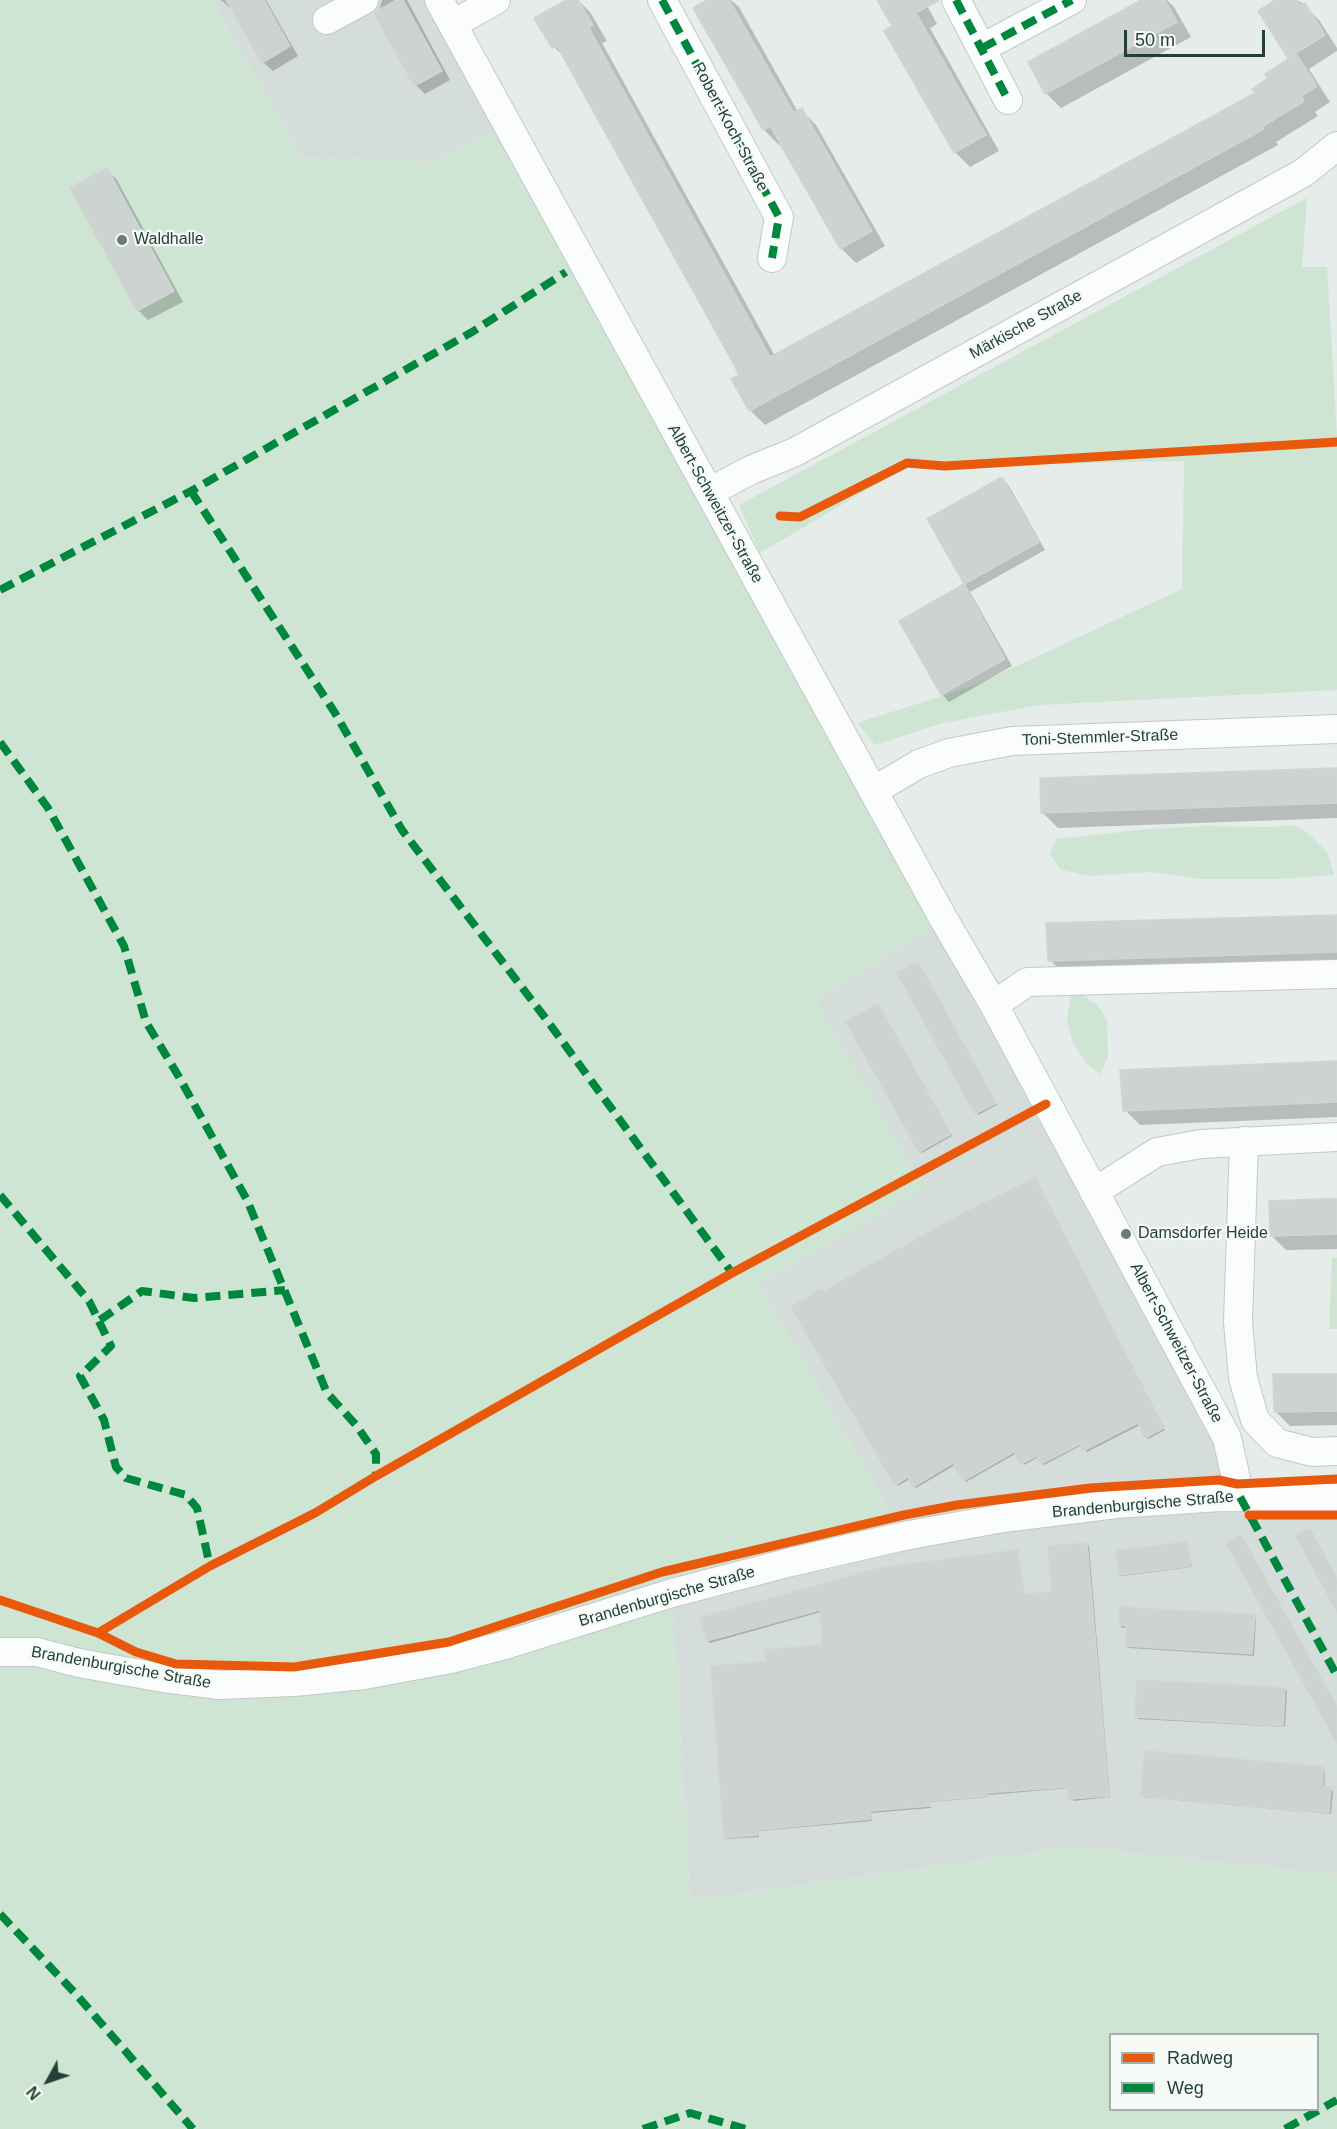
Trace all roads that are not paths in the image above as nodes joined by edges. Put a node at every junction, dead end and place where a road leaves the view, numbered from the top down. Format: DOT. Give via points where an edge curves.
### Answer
graph roads {
  1 [pos="364,0"];
  2 [pos="496,0"];
  3 [pos="662,0"];
  4 [pos="956,0"];
  5 [pos="1072,0"];
  6 [pos="446,12"];
  7 [pos="327,20"];
  8 [pos="982,48"];
  9 [pos="1008,100"];
  10 [pos="1337,146"];
  11 [pos="772,258"];
  12 [pos="709,492"];
  13 [pos="1337,729"];
  14 [pos="873,791"];
  15 [pos="1337,974"];
  16 [pos="994,1005"];
  17 [pos="1337,1137"];
  18 [pos="1244,1141"];
  19 [pos="1094,1192"];
  20 [pos="1337,1451"];
  21 [pos="1240,1497"];
  22 [pos="1337,1498"];
  23 [pos="0,1652"];
  1 -- 7 [label="street"];
  2 -- 6 [label="street"];
  3 -- 11 [label="street, Robert-Koch-Straße" via="779,217"];
  4 -- 8 [label="street"];
  5 -- 8 [label="street"];
  6 -- 12 [label="street, Albert-Schweitzer-Straße"];
  8 -- 9 [label="street"];
  10 -- 12 [label="street, Märkische Straße" via="1303,173 795,452"];
  12 -- 14 [label="street, Albert-Schweitzer-Straße"];
  13 -- 14 [label="street, Toni-Stemmler-Straße" via="1012,741 919,764"];
  14 -- 16 [label="street, Albert-Schweitzer-Straße"];
  15 -- 16 [label="street" via="1027,982"];
  16 -- 19 [label="street, Albert-Schweitzer-Straße"];
  17 -- 18 [label="street"];
  18 -- 19 [label="street" via="1157,1152"];
  18 -- 20 [label="street" via="1238,1322 1243,1378 1255,1420 1277,1443 1312,1452"];
  19 -- 21 [label="street, Albert-Schweitzer-Straße" via="1227,1438"];
  21 -- 22 [label="street, Brandenburgische Straße"];
  21 -- 23 [label="street, Brandenburgische Straße" via="1097,1506 904,1536 672,1593 451,1659 364,1675 220,1685 79,1663 37,1652"];
}
